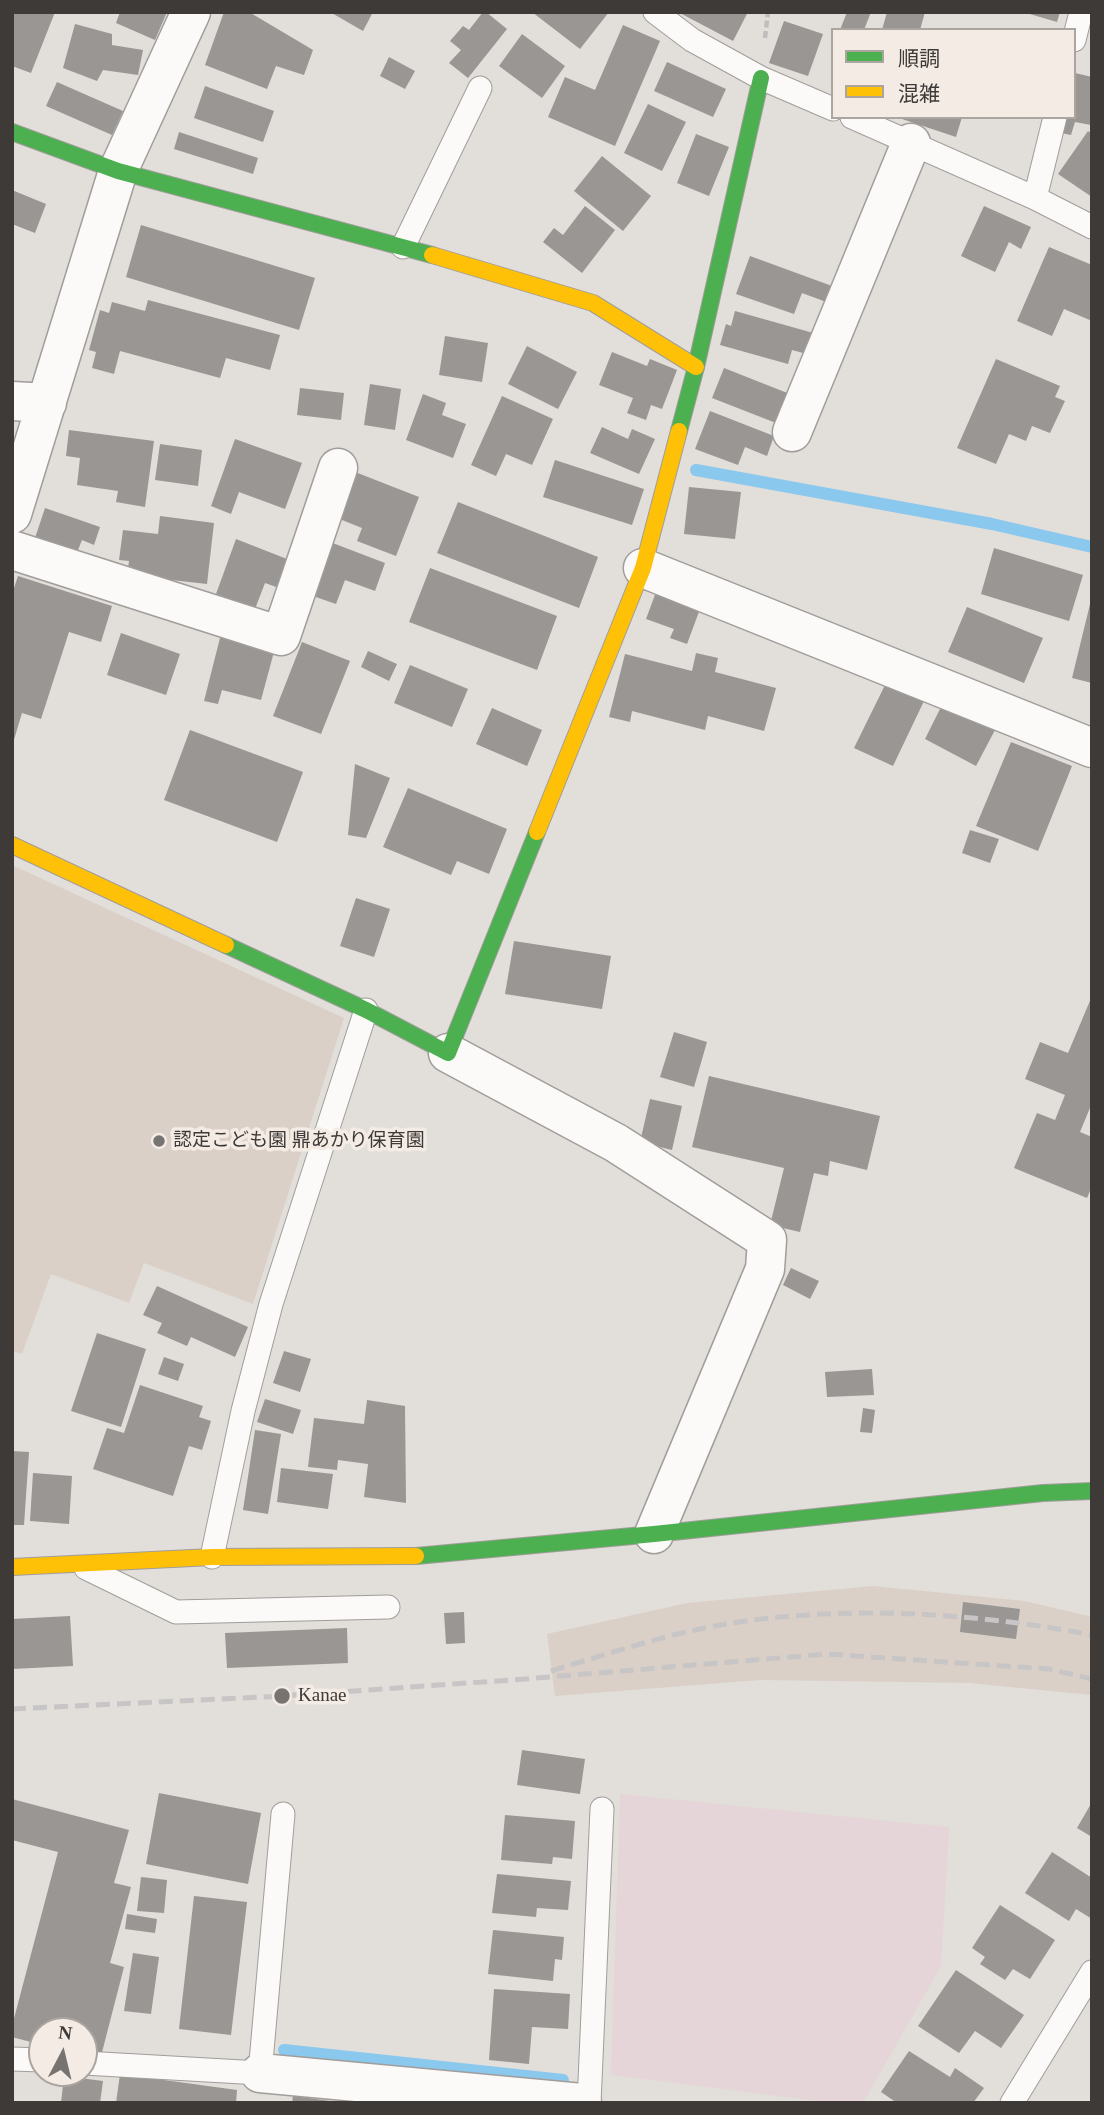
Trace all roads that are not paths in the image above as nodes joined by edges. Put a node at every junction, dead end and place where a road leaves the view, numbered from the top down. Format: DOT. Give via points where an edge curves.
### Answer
graph roads {
  1 [pos="191,12"];
  2 [pos="655,12"];
  3 [pos="1081,12"];
  4 [pos="1076,32"];
  5 [pos="761,78"];
  6 [pos="480,88"];
  7 [pos="831,108"];
  8 [pos="857,119"];
  9 [pos="1055,119"];
  10 [pos="12,132"];
  11 [pos="911,143"];
  12 [pos="118,171"];
  13 [pos="1035,198"];
  14 [pos="1092,226"];
  15 [pos="403,247"];
  16 [pos="696,367"];
  17 [pos="30,402"];
  18 [pos="792,432"];
  19 [pos="338,468"];
  20 [pos="12,514"];
  21 [pos="12,550"];
  22 [pos="643,568"];
  23 [pos="1092,748"];
  24 [pos="12,845"];
  25 [pos="366,1010"];
  26 [pos="448,1053"];
  27 [pos="1092,1491"];
  28 [pos="654,1534"];
  29 [pos="212,1557"];
  30 [pos="76,1563"];
  31 [pos="12,1567"];
  32 [pos="388,1607"];
  33 [pos="603,1809"];
  34 [pos="283,1814"];
  35 [pos="1092,1972"];
  36 [pos="98,2064"];
  37 [pos="260,2073"];
  38 [pos="582,2103"];
  39 [pos="589,2103"];
  40 [pos="1012,2103"];
  1 -- 12 [label="street"];
  2 -- 5 [label="lane" via="692,40"];
  3 -- 4 [label="lane"];
  5 -- 7 [label="lane"];
  5 -- 16 [label="street"];
  6 -- 15 [label="lane"];
  8 -- 11 [label="lane"];
  9 -- 13 [label="lane"];
  10 -- 12 [label="street"];
  11 -- 13 [label="lane"];
  11 -- 18 [label="street"];
  12 -- 15 [label="street"];
  12 -- 17 [label="street"];
  13 -- 14 [label="lane"];
  15 -- 16 [label="street" via="593,303"];
  16 -- 22 [label="street"];
  17 -- 20 [label="street"];
  19 -- 21 [label="street" via="281,636"];
  22 -- 23 [label="street"];
  22 -- 26 [label="street"];
  24 -- 25 [label="street"];
  25 -- 26 [label="street"];
  25 -- 29 [label="lane" via="271,1304"];
  26 -- 28 [label="street" via="616,1143 767,1240 765,1269"];
  27 -- 28 [label="street"];
  28 -- 29 [label="street" via="415,1556"];
  29 -- 30 [label="street"];
  30 -- 31 [label="street"];
  30 -- 32 [label="lane" via="176,1612"];
  33 -- 39 [label="lane"];
  34 -- 37 [label="lane"];
  35 -- 40 [label="lane"];
  36 -- 37 [label="lane"];
  37 -- 38 [label="street"];
}
